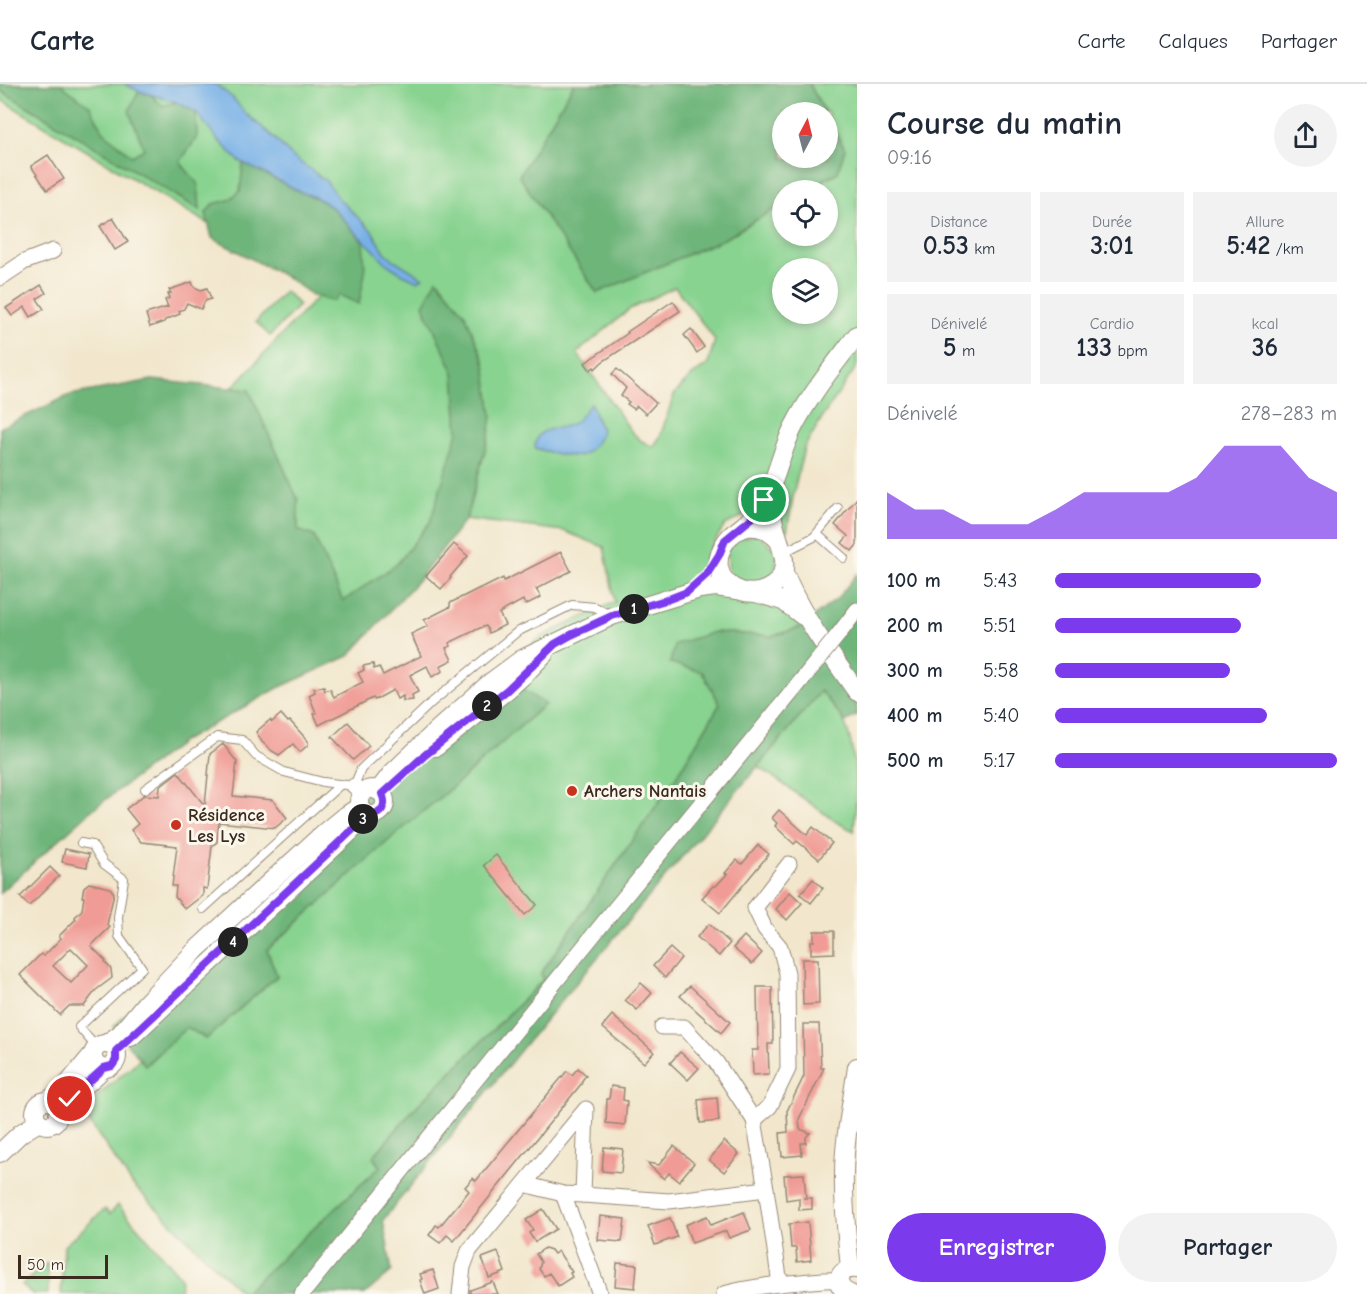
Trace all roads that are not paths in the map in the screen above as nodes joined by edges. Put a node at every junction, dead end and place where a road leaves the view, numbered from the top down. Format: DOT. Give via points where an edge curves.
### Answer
graph roads {
  1 [pos="53,251"];
  2 [pos="0,278"];
  3 [pos="857,335"];
  4 [pos="771,487"];
  5 [pos="838,508"];
  6 [pos="738,530"];
  7 [pos="817,534"];
  8 [pos="782,554"];
  9 [pos="719,555"];
  10 [pos="844,558"];
  11 [pos="737,590"];
  12 [pos="687,592"];
  13 [pos="756,593"];
  14 [pos="857,610"];
  15 [pos="612,616"];
  16 [pos="811,624"];
  17 [pos="857,693"];
  18 [pos="146,789"];
  19 [pos="363,796"];
  20 [pos="81,843"];
  21 [pos="789,864"];
  22 [pos="203,909"];
  23 [pos="662,1027"];
  24 [pos="103,1053"];
  25 [pos="857,1067"];
  26 [pos="754,1120"];
  27 [pos="0,1153"];
  28 [pos="524,1184"];
  29 [pos="766,1190"];
  30 [pos="563,1194"];
  31 [pos="583,1195"];
  32 [pos="849,1272"];
  33 [pos="780,1284"];
  34 [pos="302,1294"];
  35 [pos="460,1294"];
  36 [pos="600,1294"];
  37 [pos="724,1294"];
  38 [pos="854,1294"];
  1 -- 2 [label="street" via="24,262"];
  3 -- 4 [label="street" via="799,415"];
  4 -- 6 [label="street" via="756,513"];
  4 -- 8 [label="street" via="772,517"];
  5 -- 7 [label="lane"];
  6 -- 8 [label="street" via="750,527 770,533"];
  6 -- 9 [label="street" via="725,540"];
  7 -- 8 [label="lane"];
  7 -- 10 [label="lane"];
  8 -- 13 [label="street" via="778,579"];
  8 -- 16 [label="street" via="791,589"];
  9 -- 11 [label="street" via="723,576"];
  9 -- 12 [label="street" via="707,574"];
  11 -- 12 [label="street" via="716,587"];
  11 -- 13 [label="street"];
  12 -- 15 [label="street"];
  13 -- 16 [label="street" via="783,601"];
  14 -- 34 [label="street, bridge"];
  15 -- 19 [label="street" via="522,659"];
  15 -- 19 [label="lane" via="594,607 573,606 517,632 431,703 361,769"];
  16 -- 17 [label="street"];
  18 -- 19 [label="lane" via="216,737 242,740 256,756 284,772"];
  19 -- 22 [label="lane"];
  19 -- 24 [label="street" via="364,819"];
  20 -- 24 [label="lane" via="92,845 104,864 124,879 119,936 142,968 79,1028"];
  21 -- 26 [label="street" via="755,908 780,947 787,973 788,1069 770,1107"];
  23 -- 26 [label="street" via="684,1027 716,1062"];
  24 -- 27 [label="street" via="62,1091 53,1108 40,1103 35,1115 39,1122"];
  25 -- 32 [label="street" via="844,1173"];
  26 -- 29 [label="street"];
  28 -- 30 [label="street"];
  28 -- 31 [label="street" via="586,1109"];
  28 -- 35 [label="street" via="469,1251"];
  29 -- 31 [label="street" via="669,1201"];
  29 -- 33 [label="street"];
  30 -- 31 [label="street"];
  30 -- 36 [label="street"];
  32 -- 33 [label="street" via="827,1279"];
  32 -- 38 [label="street" via="841,1288"];
  33 -- 37 [label="street"];
}
